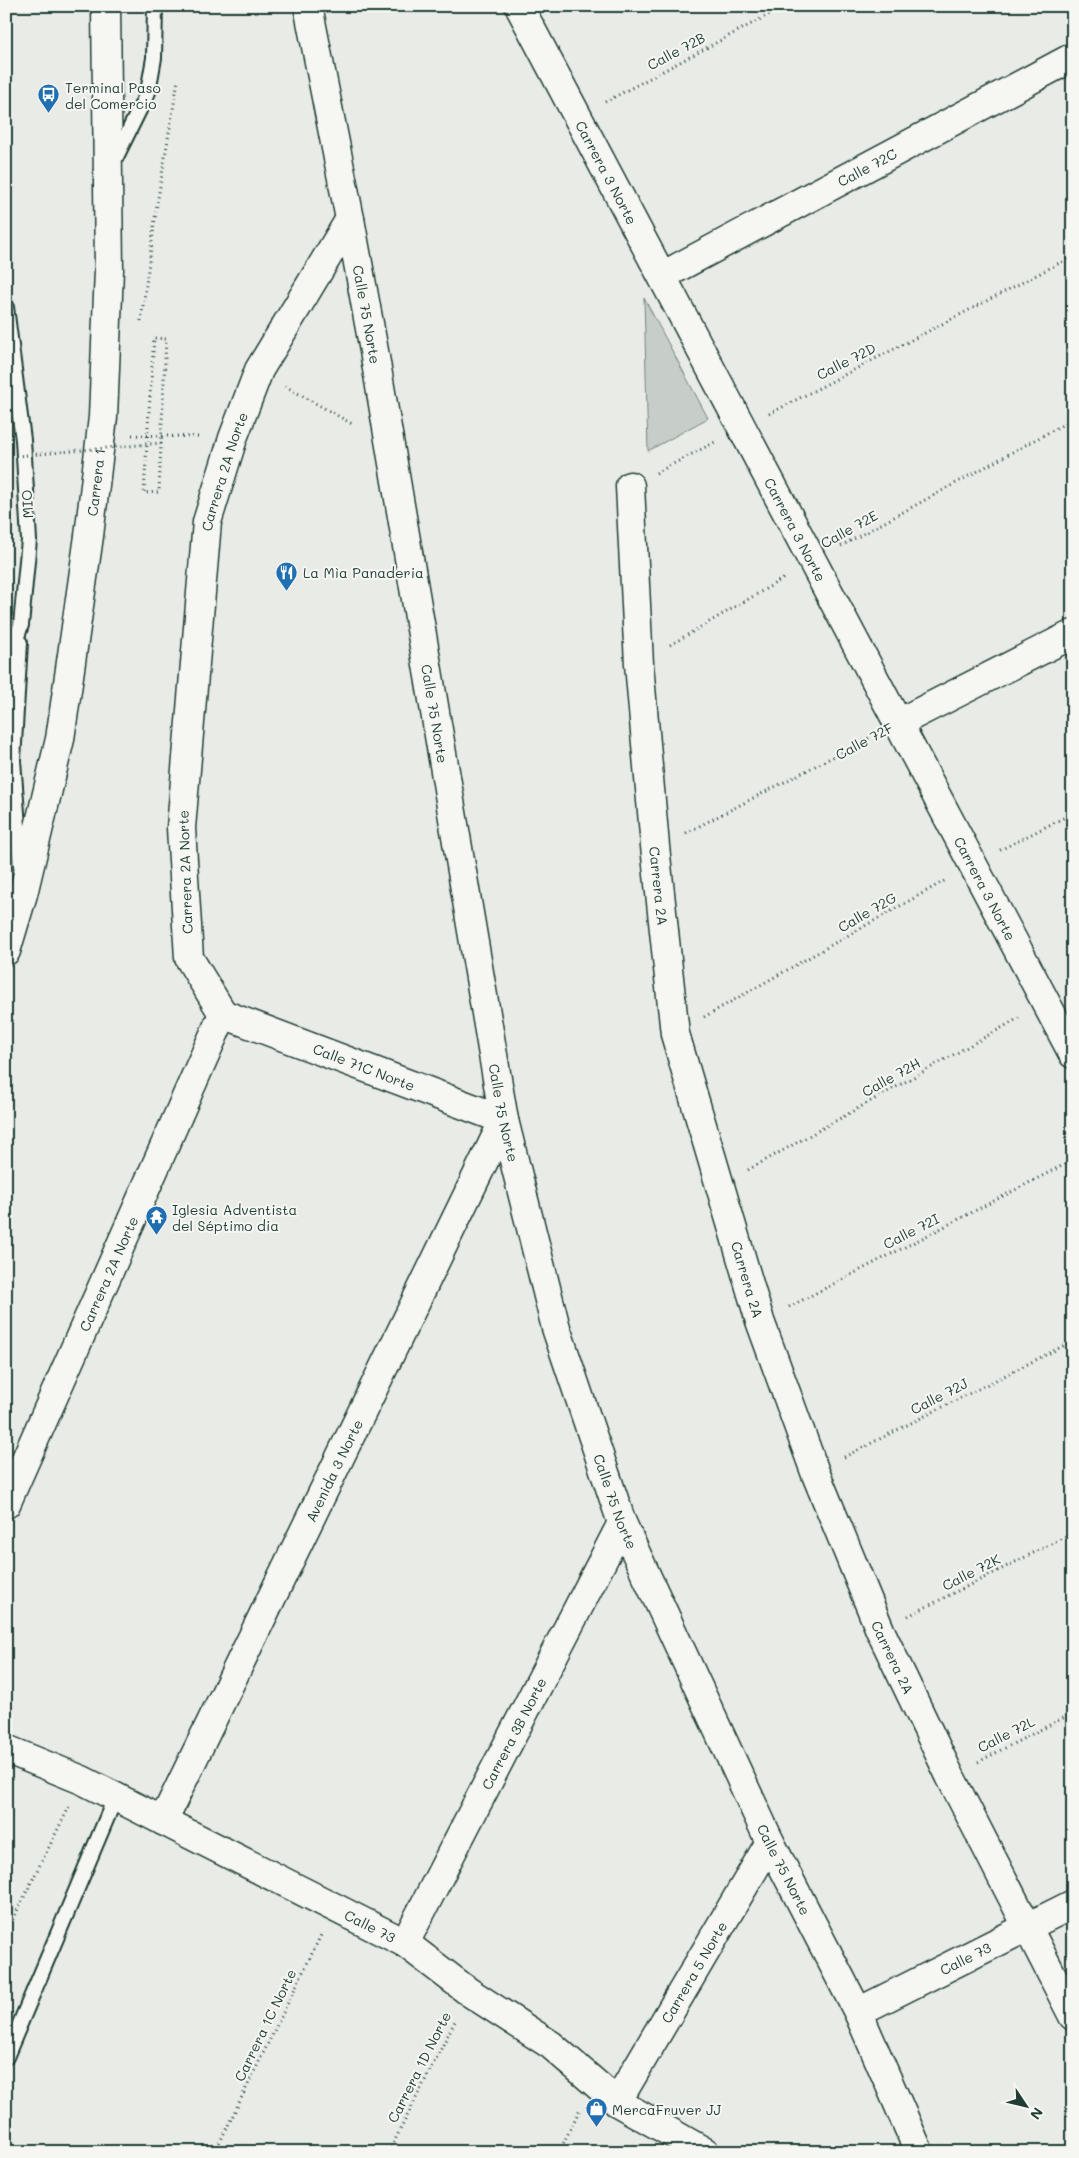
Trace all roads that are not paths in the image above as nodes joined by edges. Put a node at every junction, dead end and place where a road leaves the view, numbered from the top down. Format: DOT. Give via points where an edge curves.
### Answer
graph roads {
  1 [pos="106,6"];
  2 [pos="154,6"];
  3 [pos="308,6"];
  4 [pos="519,6"];
  5 [pos="1073,56"];
  6 [pos="107,175"];
  7 [pos="350,220"];
  8 [pos="662,276"];
  9 [pos="6,307"];
  10 [pos="630,486"];
  11 [pos="21,625"];
  12 [pos="1073,634"];
  13 [pos="6,669"];
  14 [pos="898,723"];
  15 [pos="22,894"];
  16 [pos="6,951"];
  17 [pos="223,1014"];
  18 [pos="1073,1054"];
  19 [pos="504,1120"];
  20 [pos="6,1504"];
  21 [pos="622,1523"];
  22 [pos="6,1749"];
  23 [pos="116,1796"];
  24 [pos="163,1821"];
  25 [pos="770,1842"];
  26 [pos="1073,1904"];
  27 [pos="1028,1926"];
  28 [pos="405,1943"];
  29 [pos="858,2012"];
  30 [pos="1073,2016"];
  31 [pos="6,2058"];
  32 [pos="617,2102"];
  33 [pos="706,2152"];
  34 [pos="919,2152"];
  1 -- 6 [label="main road, Carrera 1"];
  2 -- 6 [label="lane" via="154,58 148,92"];
  3 -- 7 [label="main road, Calle 75 Norte"];
  4 -- 8 [label="main road, Carrera 3 Norte"];
  5 -- 8 [label="main road, Calle 72C"];
  6 -- 15 [label="main road, Carrera 1" via="108,270 103,417 60,739"];
  7 -- 17 [label="main road, Carrera 2A Norte" via="259,370 233,438 207,522 181,828 189,958"];
  7 -- 19 [label="main road, Calle 75 Norte"];
  8 -- 14 [label="main road, Carrera 3 Norte"];
  9 -- 11 [label="lane, MIO" via="23,440 29,540"];
  10 -- 27 [label="main road, Carrera 2A" via="639,664 654,846 675,1034 760,1321 815,1472 880,1630 950,1776"];
  11 -- 13 [label="lane, MIO"];
  11 -- 15 [label="lane" via="13,760"];
  12 -- 14 [label="main road, Calle 72F"];
  14 -- 18 [label="main road, Carrera 3 Norte"];
  15 -- 16 [label="main road, Carrera 1"];
  17 -- 19 [label="main road, Calle 71C Norte"];
  17 -- 20 [label="main road, Carrera 2A Norte"];
  19 -- 21 [label="main road, Calle 75 Norte" via="556,1328"];
  19 -- 24 [label="main road, Avenida 3 Norte"];
  21 -- 25 [label="main road, Calle 75 Norte"];
  21 -- 28 [label="main road, Carrera 3B Norte"];
  22 -- 23 [label="main road, Calle 73"];
  23 -- 24 [label="main road, Calle 73"];
  23 -- 31 [label="lane"];
  24 -- 28 [label="main road, Calle 73"];
  25 -- 29 [label="main road, Calle 75 Norte"];
  25 -- 32 [label="main road, Carrera 5 Norte"];
  26 -- 27 [label="main road, Calle 73"];
  27 -- 29 [label="main road, Calle 73"];
  27 -- 30 [label="main road, Carrera 2A"];
  28 -- 32 [label="main road, Calle 73" via="469,1992 551,2045"];
  29 -- 34 [label="main road, Calle 75 Norte"];
  32 -- 33 [label="main road, Calle 73"];
}
